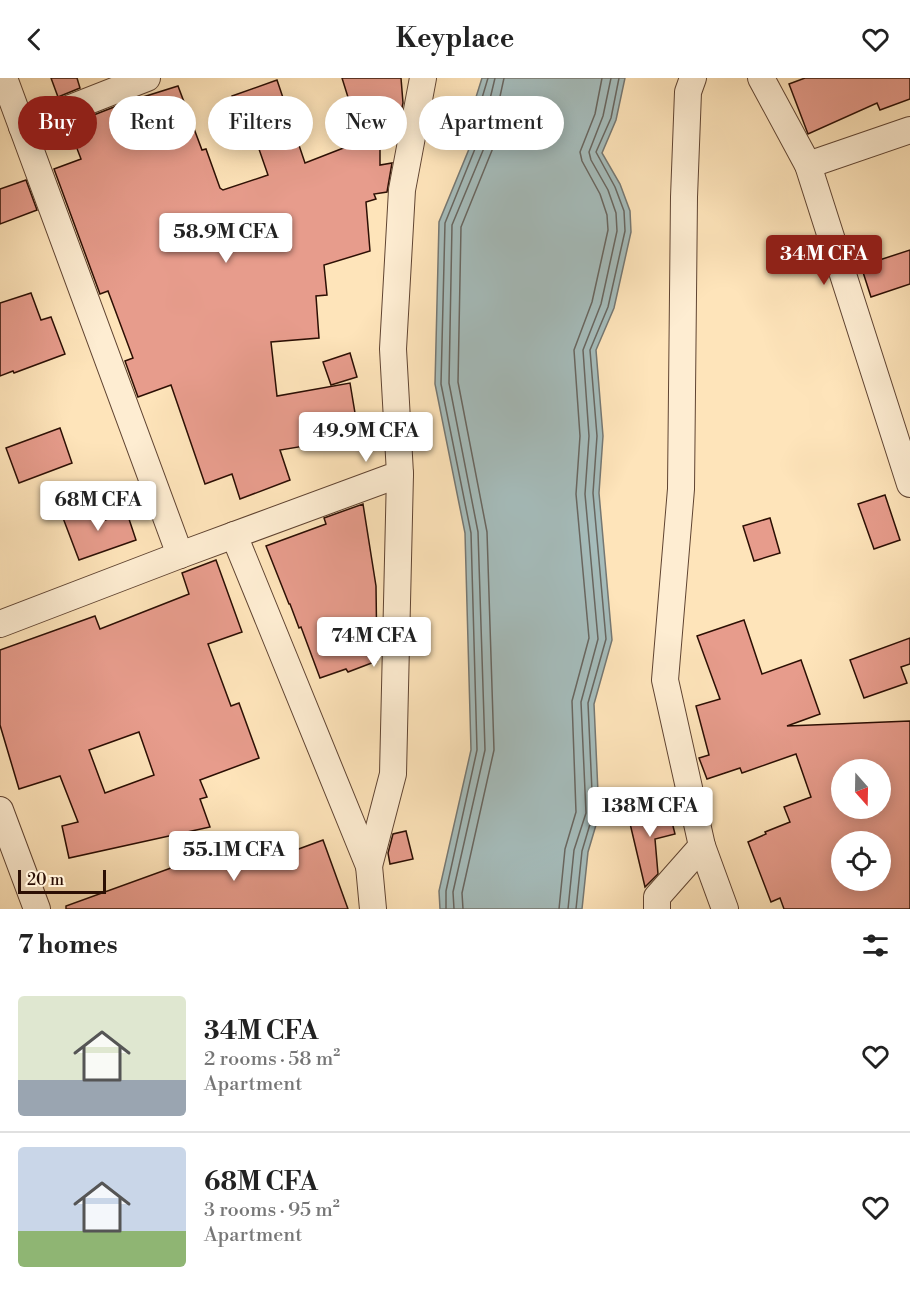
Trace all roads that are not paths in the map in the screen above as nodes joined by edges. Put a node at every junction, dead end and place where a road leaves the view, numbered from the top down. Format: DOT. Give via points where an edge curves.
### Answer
graph roads {
  1 [pos="4,78"];
  2 [pos="147,78"];
  3 [pos="423,78"];
  4 [pos="693,78"];
  5 [pos="761,78"];
  6 [pos="97,98"];
  7 [pos="18,116"];
  8 [pos="910,130"];
  9 [pos="30,150"];
  10 [pos="808,165"];
  11 [pos="400,474"];
  12 [pos="910,484"];
  13 [pos="234,535"];
  14 [pos="180,555"];
  15 [pos="0,624"];
  16 [pos="0,810"];
  17 [pos="702,846"];
  18 [pos="369,866"];
  19 [pos="37,909"];
  20 [pos="373,909"];
  21 [pos="657,909"];
  22 [pos="725,909"];
  1 -- 7 [label="street"];
  2 -- 6 [label="street"];
  3 -- 11 [label="street" via="402,190 398,258 393,349"];
  4 -- 17 [label="street" via="688,92 685,185 681,489 665,680"];
  5 -- 10 [label="street"];
  8 -- 10 [label="street"];
  9 -- 14 [label="street"];
  10 -- 12 [label="street"];
  11 -- 13 [label="street"];
  11 -- 18 [label="street" via="393,774"];
  13 -- 14 [label="street"];
  13 -- 18 [label="street"];
  14 -- 15 [label="street"];
  16 -- 19 [label="street"];
  17 -- 21 [label="street" via="657,897"];
  17 -- 22 [label="street"];
  18 -- 20 [label="street"];
}
